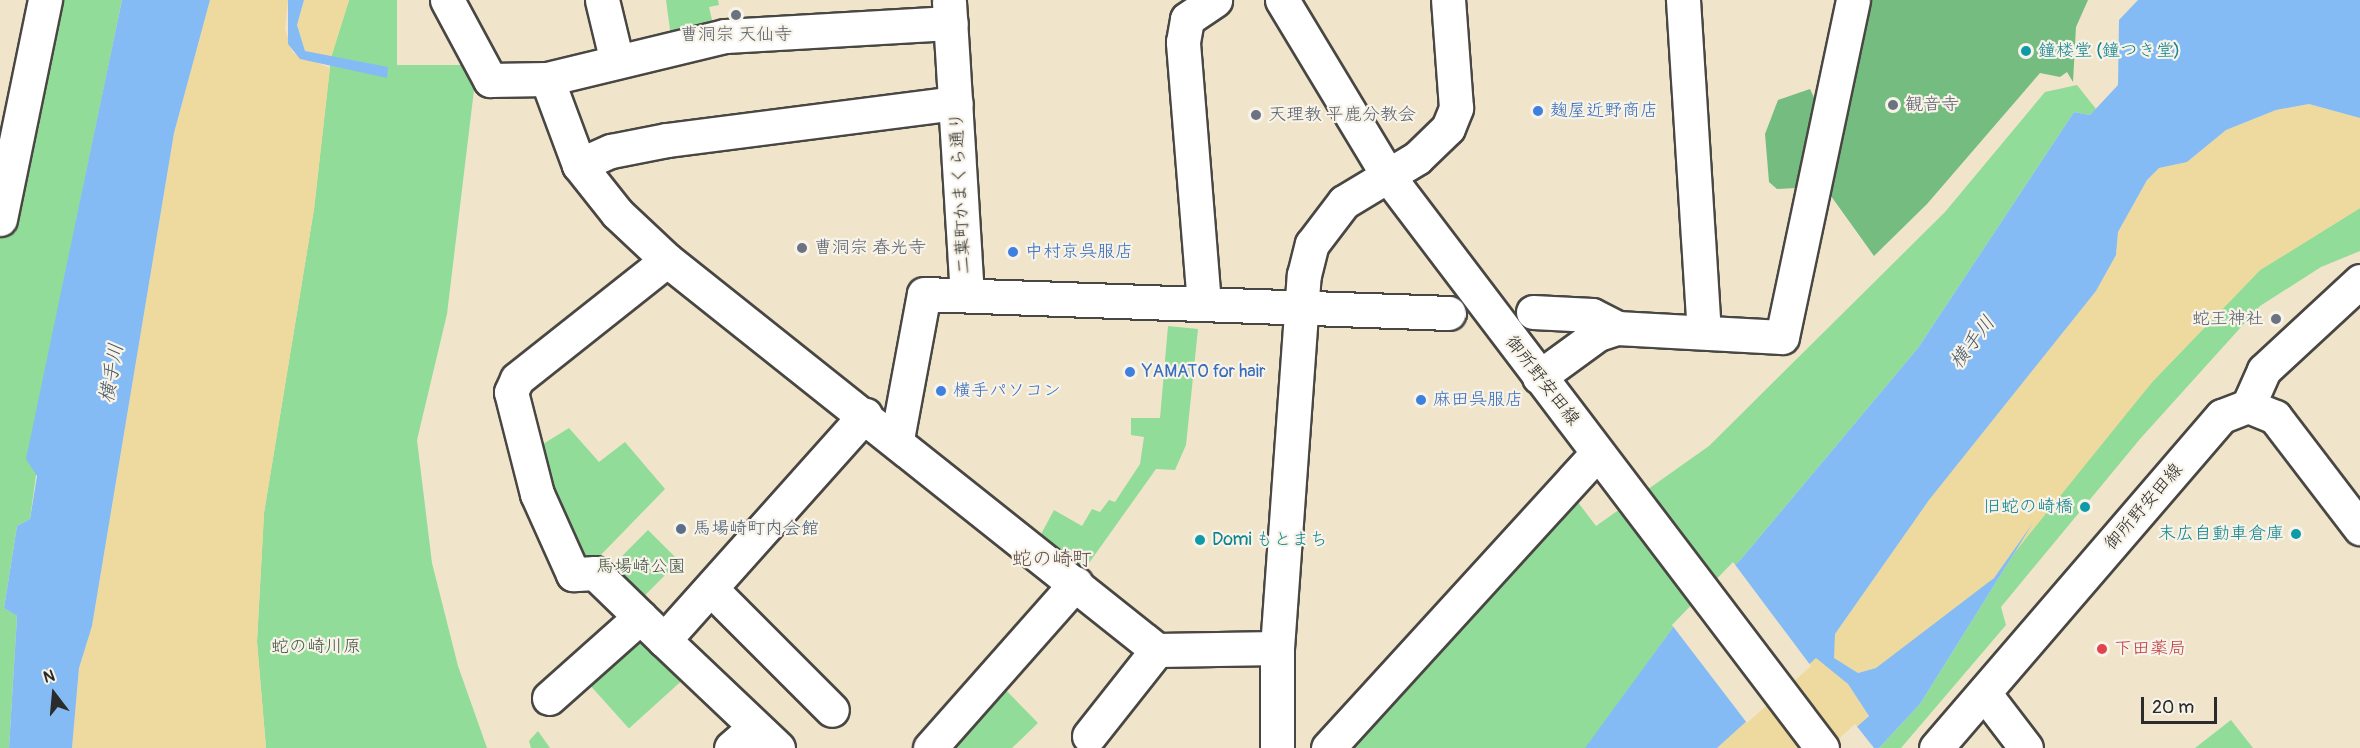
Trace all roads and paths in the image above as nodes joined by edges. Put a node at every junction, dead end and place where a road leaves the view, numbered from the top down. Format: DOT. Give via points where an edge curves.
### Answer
graph roads {
  1 [pos="45,0"];
  2 [pos="447,0"];
  3 [pos="602,0"];
  4 [pos="1282,0"];
  5 [pos="1448,0"];
  6 [pos="1683,0"];
  7 [pos="1853,0"];
  8 [pos="1203,2"];
  9 [pos="950,11"];
  10 [pos="616,58"];
  11 [pos="547,79"];
  12 [pos="956,103"];
  13 [pos="579,165"];
  14 [pos="1388,176"];
  15 [pos="0,219"];
  16 [pos="667,260"];
  17 [pos="2360,280"];
  18 [pos="967,293"];
  19 [pos="1204,304"];
  20 [pos="1299,308"];
  21 [pos="1533,312"];
  22 [pos="1449,313"];
  23 [pos="1617,328"];
  24 [pos="1704,331"];
  25 [pos="1539,377"];
  26 [pos="2248,406"];
  27 [pos="865,414"];
  28 [pos="897,440"];
  29 [pos="1597,453"];
  30 [pos="2360,528"];
  31 [pos="1076,583"];
  32 [pos="713,591"];
  33 [pos="640,617"];
  34 [pos="664,640"];
  35 [pos="1277,648"];
  36 [pos="1157,650"];
  37 [pos="1984,693"];
  38 [pos="549,698"];
  39 [pos="832,710"];
  40 [pos="1089,736"];
  41 [pos="766,737"];
  42 [pos="731,748"];
  43 [pos="930,748"];
  44 [pos="1277,748"];
  45 [pos="1328,748"];
  46 [pos="1822,748"];
  47 [pos="1936,748"];
  48 [pos="2026,748"];
  1 -- 15 [label="street"];
  2 -- 11 [label="street" via="490,80"];
  3 -- 10 [label="street"];
  4 -- 14 [label="street, 御所野安田線"];
  5 -- 14 [label="street" via="1456,108 1433,145"];
  6 -- 24 [label="street"];
  7 -- 24 [label="street" via="1782,337"];
  8 -- 19 [label="street" via="1187,20 1183,42"];
  9 -- 10 [label="street" via="725,36"];
  9 -- 12 [label="street, 二葉町かまくら通り"];
  10 -- 11 [label="street"];
  11 -- 13 [label="street"];
  12 -- 13 [label="street" via="667,140 611,151"];
  12 -- 18 [label="street, 二葉町かまくら通り"];
  13 -- 16 [label="street" via="617,213"];
  14 -- 20 [label="street" via="1344,202 1328,220 1312,244"];
  14 -- 25 [label="street, 御所野安田線"];
  16 -- 27 [label="street"];
  16 -- 33 [label="street" via="517,379 512,392 537,494 573,574 595,573"];
  17 -- 26 [label="street" via="2264,370"];
  18 -- 19 [label="street, 二葉町かまくら通り"];
  18 -- 28 [label="street" via="924,294"];
  19 -- 20 [label="street, 二葉町かまくら通り"];
  20 -- 22 [label="street, 二葉町かまくら通り"];
  20 -- 35 [label="street"];
  21 -- 23 [label="street" via="1592,315"];
  23 -- 24 [label="street"];
  23 -- 25 [label="street" via="1598,334"];
  25 -- 29 [label="street, 御所野安田線"];
  26 -- 30 [label="street" via="2275,417"];
  26 -- 37 [label="street, 御所野安田線" via="2222,416"];
  27 -- 28 [label="street"];
  27 -- 32 [label="street"];
  28 -- 31 [label="street"];
  29 -- 45 [label="street"];
  29 -- 46 [label="street, 御所野安田線"];
  31 -- 36 [label="street"];
  31 -- 43 [label="street"];
  32 -- 34 [label="street"];
  32 -- 39 [label="street"];
  33 -- 34 [label="street"];
  33 -- 38 [label="street"];
  34 -- 41 [label="street"];
  35 -- 36 [label="street"];
  35 -- 44 [label="street"];
  36 -- 40 [label="street"];
  37 -- 47 [label="street, 御所野安田線"];
  37 -- 48 [label="street"];
  41 -- 42 [label="street"];
}
